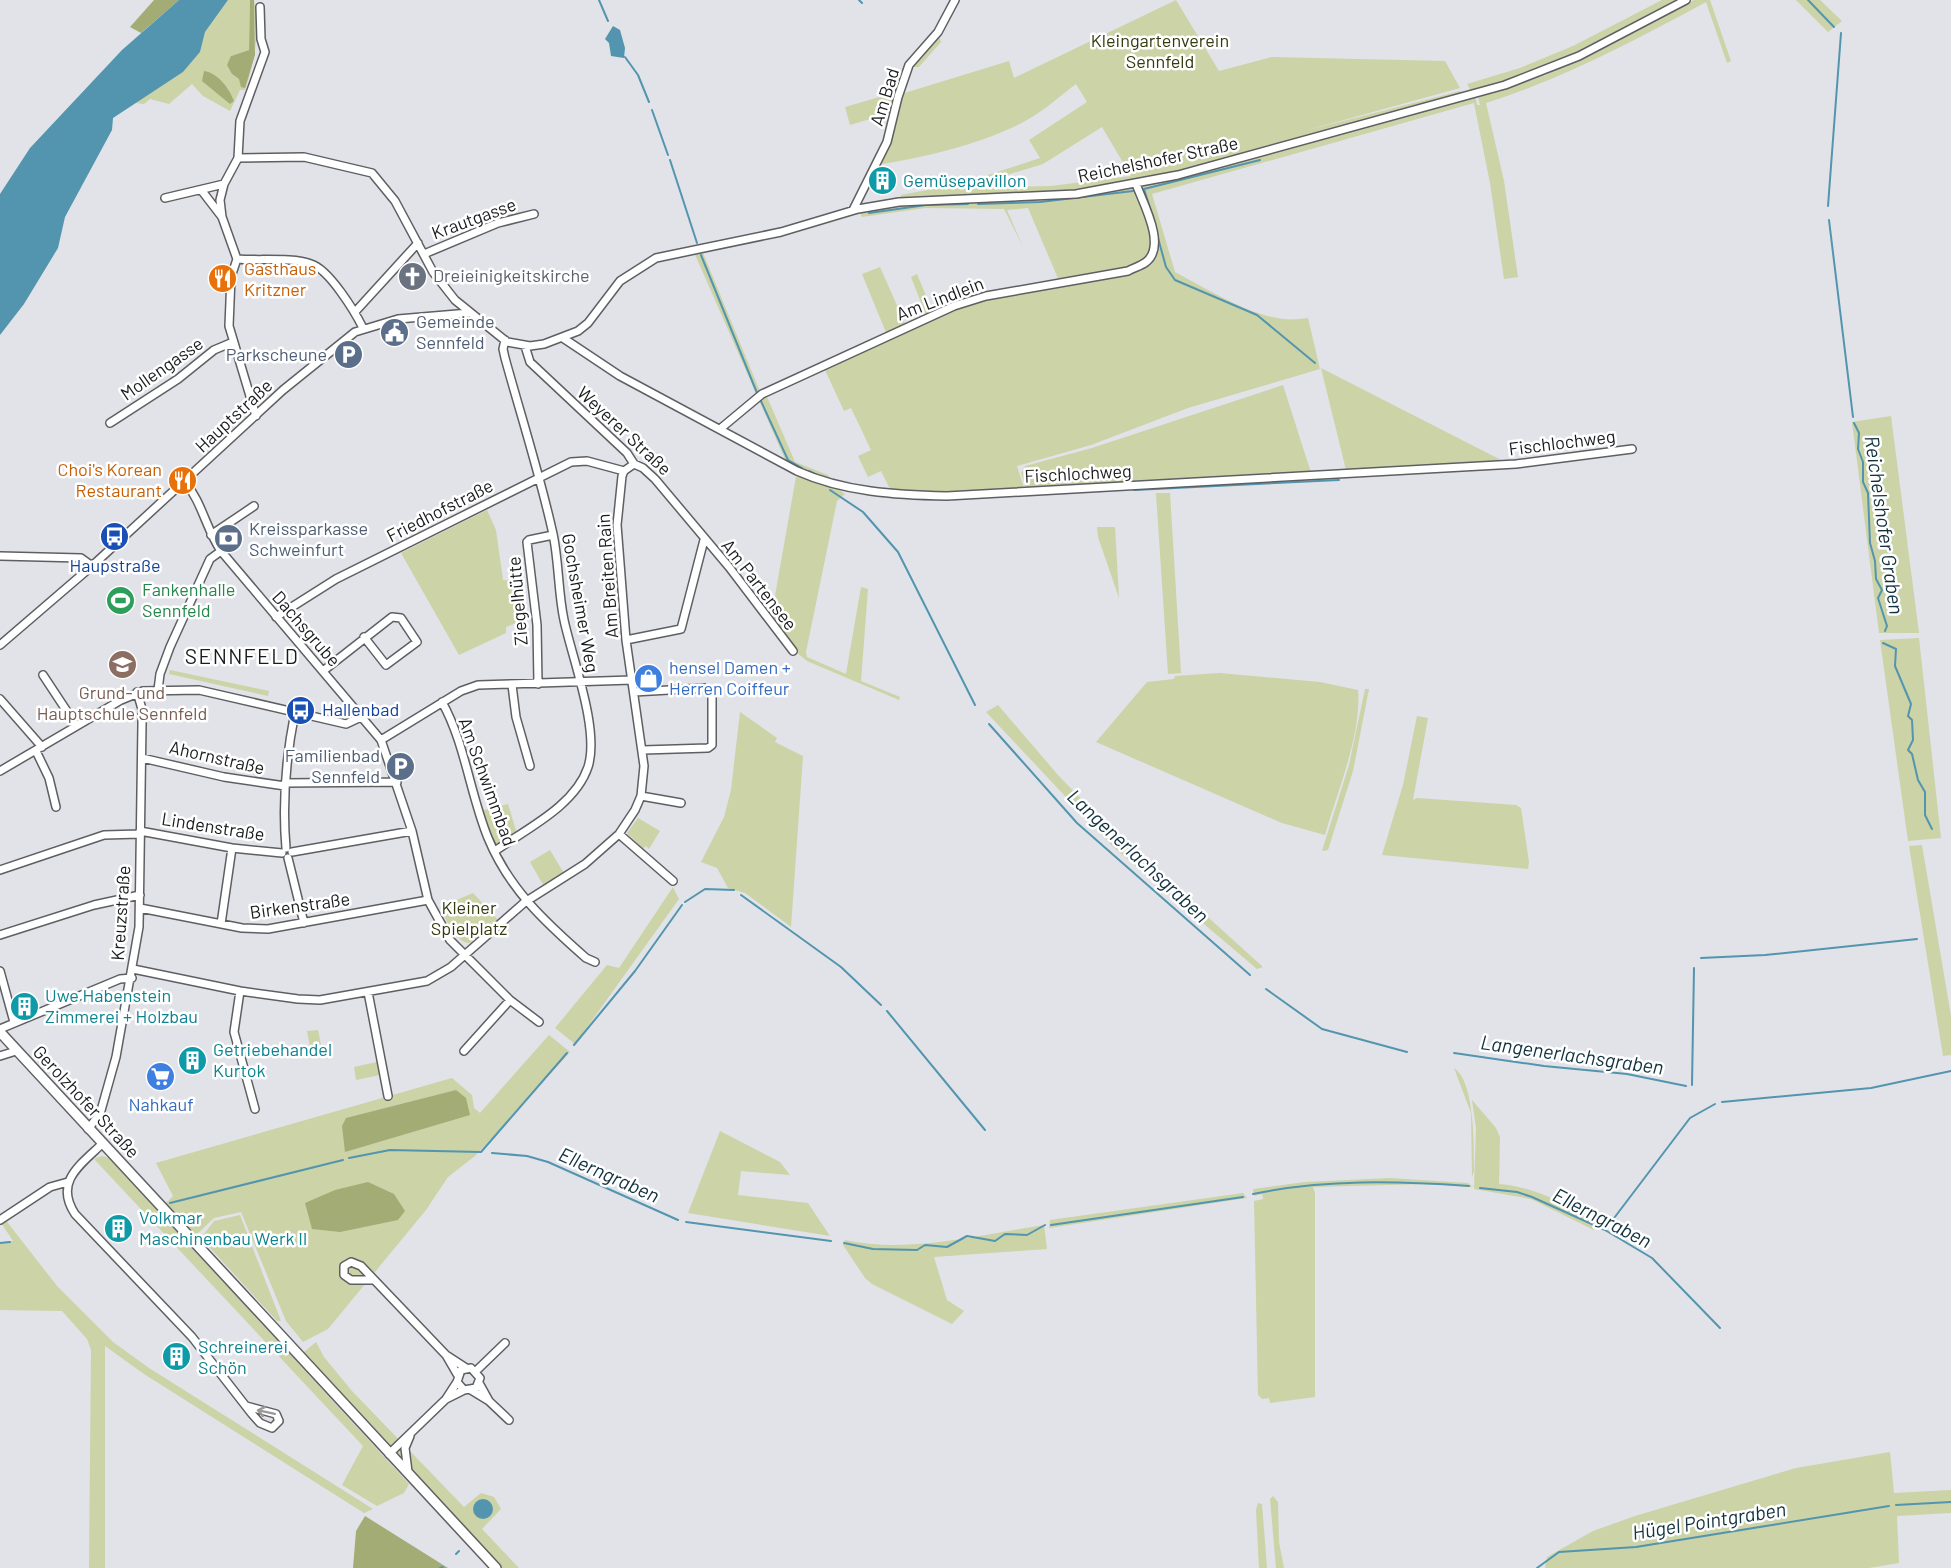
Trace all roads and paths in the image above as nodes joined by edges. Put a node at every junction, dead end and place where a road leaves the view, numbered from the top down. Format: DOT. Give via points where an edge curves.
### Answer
graph roads {
  1 [pos="956,0"];
  2 [pos="1686,0"];
  3 [pos="260,7"];
  4 [pos="238,158"];
  5 [pos="224,184"];
  6 [pos="1136,184"];
  7 [pos="202,191"];
  8 [pos="165,198"];
  9 [pos="853,210"];
  10 [pos="534,214"];
  11 [pos="222,217"];
  12 [pos="418,243"];
  13 [pos="424,254"];
  14 [pos="237,259"];
  15 [pos="355,312"];
  16 [pos="469,313"];
  17 [pos="363,328"];
  18 [pos="563,338"];
  19 [pos="505,340"];
  20 [pos="233,342"];
  21 [pos="525,346"];
  22 [pos="256,416"];
  23 [pos="110,423"];
  24 [pos="720,429"];
  25 [pos="1632,449"];
  26 [pos="634,465"];
  27 [pos="624,471"];
  28 [pos="538,478"];
  29 [pos="185,482"];
  30 [pos="254,506"];
  31 [pos="211,535"];
  32 [pos="553,535"];
  33 [pos="704,540"];
  34 [pos="221,550"];
  35 [pos="0,556"];
  36 [pos="92,566"];
  37 [pos="276,616"];
  38 [pos="364,637"];
  39 [pos="626,640"];
  40 [pos="0,645"];
  41 [pos="793,651"];
  42 [pos="323,671"];
  43 [pos="43,675"];
  44 [pos="632,680"];
  45 [pos="579,682"];
  46 [pos="538,684"];
  47 [pos="512,685"];
  48 [pos="158,690"];
  49 [pos="137,692"];
  50 [pos="634,692"];
  51 [pos="0,699"];
  52 [pos="441,702"];
  53 [pos="295,712"];
  54 [pos="361,717"];
  55 [pos="76,725"];
  56 [pos="381,740"];
  57 [pos="39,749"];
  58 [pos="643,750"];
  59 [pos="142,758"];
  60 [pos="530,766"];
  61 [pos="1,769"];
  62 [pos="397,782"];
  63 [pos="285,784"];
  64 [pos="641,796"];
  65 [pos="681,803"];
  66 [pos="56,807"];
  67 [pos="412,831"];
  68 [pos="140,832"];
  69 [pos="619,834"];
  70 [pos="232,848"];
  71 [pos="495,851"];
  72 [pos="287,853"];
  73 [pos="0,870"];
  74 [pos="673,881"];
  75 [pos="140,895"];
  76 [pos="428,900"];
  77 [pos="525,902"];
  78 [pos="140,908"];
  79 [pos="304,923"];
  80 [pos="221,924"];
  81 [pos="0,935"];
  82 [pos="464,955"];
  83 [pos="595,962"];
  84 [pos="133,969"];
  85 [pos="0,971"];
  86 [pos="132,978"];
  87 [pos="240,991"];
  88 [pos="368,992"];
  89 [pos="510,1000"];
  90 [pos="14,1022"];
  91 [pos="539,1022"];
  92 [pos="0,1031"];
  93 [pos="16,1051"];
  94 [pos="464,1051"];
  95 [pos="0,1056"];
  96 [pos="388,1096"];
  97 [pos="255,1109"];
  98 [pos="88,1128"];
  99 [pos="102,1144"];
  100 [pos="68,1182"];
  101 [pos="0,1220"];
  102 [pos="373,1280"];
  103 [pos="506,1343"];
  104 [pos="446,1355"];
  105 [pos="466,1368"];
  106 [pos="476,1371"];
  107 [pos="457,1378"];
  108 [pos="479,1383"];
  109 [pos="467,1390"];
  110 [pos="446,1399"];
  111 [pos="489,1401"];
  112 [pos="246,1406"];
  113 [pos="509,1420"];
  114 [pos="410,1435"];
  115 [pos="388,1454"];
  116 [pos="408,1474"];
  117 [pos="496,1568"];
  1 -- 9 [label="street, Am Bad" via="938,32 909,65 887,142"];
  2 -- 6 [label="street, Reichelshofer Straße" via="1579,56 1505,85"];
  3 -- 4 [label="street" via="265,52 240,121"];
  4 -- 5 [label="street"];
  4 -- 12 [label="street" via="304,157 372,173 395,201"];
  5 -- 7 [label="street"];
  5 -- 11 [label="street" via="220,200"];
  6 -- 9 [label="street, Reichelshofer Straße" via="1076,194 931,199"];
  6 -- 24 [label="street, Am Lindlein" via="1154,236 1152,254 1146,262 1128,271 986,296 954,306 762,394"];
  7 -- 8 [label="street"];
  7 -- 11 [label="street"];
  9 -- 18 [label="street, Reichelshofer Straße" via="781,232 648,262 620,281 588,323"];
  10 -- 13 [label="street, Krautgasse" via="498,223"];
  11 -- 14 [label="street"];
  12 -- 13 [label="street"];
  12 -- 15 [label="street"];
  13 -- 16 [label="street" via="433,272"];
  14 -- 15 [label="street" via="312,264 325,274"];
  14 -- 20 [label="street" via="228,304"];
  15 -- 17 [label="street"];
  16 -- 17 [label="street, Hauptstraße" via="398,319"];
  16 -- 19 [label="street"];
  17 -- 22 [label="street, Hauptstraße" via="320,358"];
  18 -- 21 [label="street, Reichelshofer Straße"];
  18 -- 24 [label="street, Fischlochweg" via="620,376"];
  19 -- 21 [label="street, Reichelshofer Straße"];
  19 -- 28 [label="street, Gochsheimer Weg" via="503,348"];
  20 -- 22 [label="street"];
  20 -- 23 [label="street, Mollengasse" via="214,350 178,379"];
  21 -- 26 [label="street, Weyerer Straße" via="530,362 627,453"];
  22 -- 29 [label="street, Hauptstraße"];
  24 -- 25 [label="street, Fischlochweg" via="826,484 906,495 947,496 1346,476 1516,464"];
  26 -- 27 [label="street"];
  26 -- 33 [label="street, Weyerer Straße" via="656,479"];
  27 -- 28 [label="street, Friedhofstraße" via="579,460"];
  27 -- 39 [label="street, Am Breiten Rain" via="617,525"];
  28 -- 32 [label="street, Gochsheimer Weg"];
  28 -- 37 [label="street, Friedhofstraße" via="336,579"];
  29 -- 31 [label="street, Dachsgrube"];
  29 -- 36 [label="street, Hauptstraße"];
  30 -- 31 [label="street"];
  31 -- 34 [label="street, Dachsgrube"];
  32 -- 45 [label="street, Gochsheimer Weg" via="563,617"];
  32 -- 46 [label="street, Ziegelhütte" via="527,542 537,625"];
  33 -- 39 [label="street, Am Partensee" via="681,629"];
  33 -- 41 [label="street, Am Partensee"];
  34 -- 37 [label="street, Dachsgrube"];
  34 -- 48 [label="street" via="210,559 170,647"];
  35 -- 36 [label="street" via="81,558"];
  36 -- 40 [label="street, Hauptstraße"];
  37 -- 42 [label="street, Dachsgrube"];
  38 -- 38 [label="street" via="386,665 417,642 397,616"];
  38 -- 42 [label="street"];
  39 -- 44 [label="street, Am Breiten Rain"];
  42 -- 54 [label="street, Dachsgrube"];
  43 -- 55 [label="street"];
  44 -- 45 [label="street"];
  44 -- 50 [label="street, Am Breiten Rain"];
  45 -- 46 [label="street"];
  45 -- 71 [label="street, Gochsheimer Weg" via="590,736 588,766 582,779 549,813"];
  46 -- 47 [label="street"];
  47 -- 52 [label="street" via="478,686"];
  47 -- 60 [label="street" via="516,717"];
  48 -- 49 [label="street"];
  48 -- 53 [label="street" via="199,690"];
  49 -- 55 [label="street"];
  49 -- 59 [label="street, Kreuzstraße" via="142,709"];
  50 -- 58 [label="street, Am Breiten Rain"];
  50 -- 58 [label="street" via="704,688 712,695 712,745"];
  51 -- 57 [label="street"];
  52 -- 56 [label="street"];
  52 -- 71 [label="street, Am Schwimmbad"];
  53 -- 54 [label="street" via="346,724"];
  53 -- 63 [label="street"];
  54 -- 56 [label="street, Dachsgrube"];
  55 -- 57 [label="street"];
  56 -- 62 [label="street"];
  57 -- 61 [label="street"];
  57 -- 66 [label="street"];
  58 -- 64 [label="street, Am Breiten Rain"];
  59 -- 63 [label="street, Ahornstraße" via="224,777"];
  59 -- 68 [label="street, Kreuzstraße"];
  62 -- 63 [label="street, Ahornstraße"];
  62 -- 67 [label="street"];
  63 -- 72 [label="street"];
  64 -- 65 [label="street"];
  64 -- 69 [label="street, Am Breiten Rain"];
  67 -- 72 [label="street, Lindenstraße"];
  67 -- 76 [label="street"];
  68 -- 70 [label="street, Lindenstraße"];
  68 -- 73 [label="street, Lindenstraße" via="104,835"];
  68 -- 75 [label="street, Kreuzstraße"];
  69 -- 74 [label="street"];
  69 -- 77 [label="street, Am Breiten Rain" via="585,864"];
  70 -- 72 [label="street, Lindenstraße"];
  70 -- 80 [label="street"];
  71 -- 77 [label="street, Am Schwimmbad"];
  72 -- 79 [label="street"];
  75 -- 78 [label="street, Kreuzstraße"];
  75 -- 81 [label="street" via="94,905"];
  76 -- 79 [label="street, Birkenstraße"];
  76 -- 82 [label="street" via="450,940"];
  77 -- 82 [label="street, Am Breiten Rain"];
  77 -- 83 [label="street, Am Schwimmbad"];
  78 -- 80 [label="street, Birkenstraße"];
  78 -- 84 [label="street, Kreuzstraße"];
  79 -- 80 [label="street, Birkenstraße" via="268,929"];
  82 -- 88 [label="street, Am Breiten Rain" via="427,981"];
  82 -- 89 [label="street"];
  84 -- 86 [label="street, Kreuzstraße"];
  84 -- 87 [label="street, Am Breiten Rain"];
  85 -- 90 [label="street"];
  86 -- 90 [label="street" via="120,979"];
  86 -- 98 [label="street, Kreuzstraße" via="100,1114"];
  87 -- 88 [label="street, Am Breiten Rain" via="320,1000"];
  87 -- 97 [label="street" via="234,1032"];
  88 -- 96 [label="street"];
  89 -- 91 [label="street"];
  89 -- 94 [label="street"];
  90 -- 92 [label="street"];
  92 -- 93 [label="main road, Gerolzhofer Straße"];
  93 -- 95 [label="street"];
  93 -- 98 [label="main road, Gerolzhofer Straße"];
  98 -- 99 [label="main road, Gerolzhofer Straße"];
  99 -- 100 [label="street"];
  99 -- 115 [label="main road, Gerolzhofer Straße"];
  100 -- 101 [label="street" via="50,1186"];
  100 -- 112 [label="street" via="68,1201 75,1214 192,1337"];
  102 -- 104 [label="street"];
  103 -- 106 [label="street"];
  104 -- 105 [label="street"];
  104 -- 107 [label="street"];
  105 -- 106 [label="street"];
  105 -- 107 [label="street"];
  106 -- 108 [label="street"];
  107 -- 109 [label="street"];
  107 -- 110 [label="street"];
  108 -- 109 [label="street"];
  108 -- 111 [label="street"];
  109 -- 110 [label="street"];
  109 -- 111 [label="street"];
  110 -- 114 [label="street"];
  111 -- 113 [label="street"];
  112 -- 112 [label="street, one-way" via="268,1428 279,1421 272,1412"];
  114 -- 115 [label="street"];
  114 -- 116 [label="street" via="405,1448"];
  115 -- 116 [label="main road, Gerolzhofer Straße"];
  116 -- 117 [label="main road, Gerolzhofer Straße"];
}
